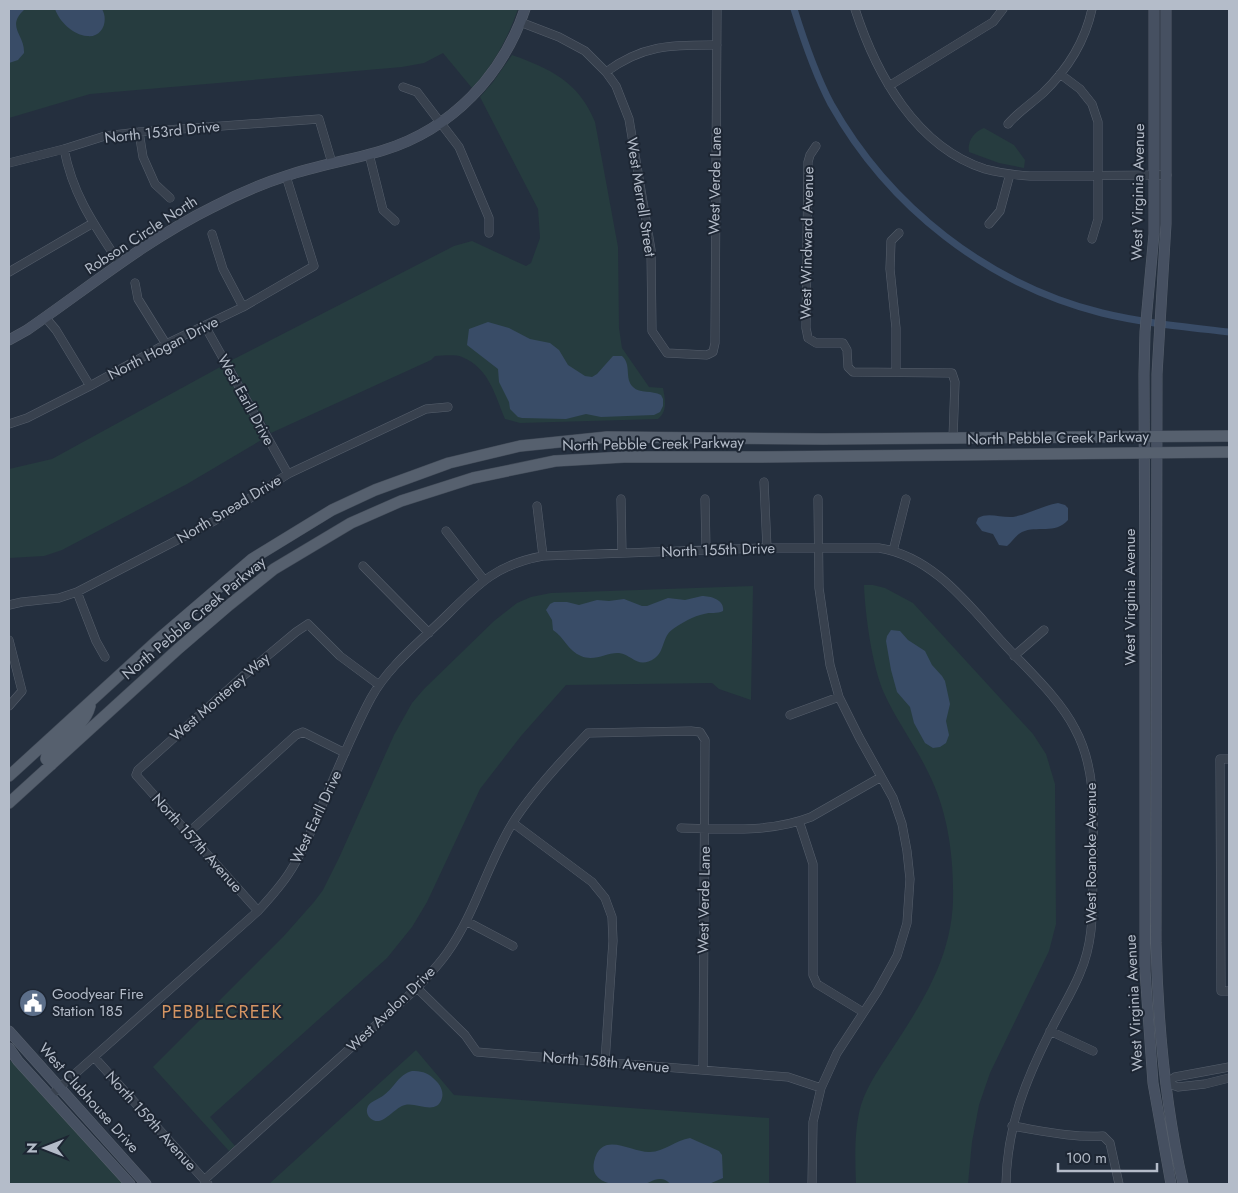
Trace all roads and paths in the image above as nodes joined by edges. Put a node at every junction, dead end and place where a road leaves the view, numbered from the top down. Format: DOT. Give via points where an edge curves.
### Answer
graph roads {
  1 [pos="525,9"];
  2 [pos="717,9"];
  3 [pos="855,9"];
  4 [pos="1003,9"];
  5 [pos="1092,9"];
  6 [pos="1154,9"];
  7 [pos="1166,9"];
  8 [pos="520,22"];
  9 [pos="717,45"];
  10 [pos="606,72"];
  11 [pos="1060,74"];
  12 [pos="888,86"];
  13 [pos="403,87"];
  14 [pos="440,123"];
  15 [pos="1008,124"];
  16 [pos="139,132"];
  17 [pos="816,146"];
  18 [pos="64,150"];
  19 [pos="369,154"];
  20 [pos="332,162"];
  21 [pos="9,164"];
  22 [pos="1010,174"];
  23 [pos="1155,175"];
  24 [pos="1166,175"];
  25 [pos="286,176"];
  26 [pos="1099,176"];
  27 [pos="170,198"];
  28 [pos="395,221"];
  29 [pos="92,223"];
  30 [pos="989,224"];
  31 [pos="489,232"];
  32 [pos="899,233"];
  33 [pos="212,234"];
  34 [pos="1092,239"];
  35 [pos="120,264"];
  36 [pos="9,272"];
  37 [pos="135,283"];
  38 [pos="243,307"];
  39 [pos="45,317"];
  40 [pos="205,326"];
  41 [pos="9,340"];
  42 [pos="166,344"];
  43 [pos="667,353"];
  44 [pos="896,372"];
  45 [pos="90,386"];
  46 [pos="448,407"];
  47 [pos="9,424"];
  48 [pos="1144,435"];
  49 [pos="1157,435"];
  50 [pos="1229,436"];
  51 [pos="953,438"];
  52 [pos="763,439"];
  53 [pos="1157,451"];
  54 [pos="1145,452"];
  55 [pos="1229,452"];
  56 [pos="954,454"];
  57 [pos="763,457"];
  58 [pos="288,474"];
  59 [pos="764,482"];
  60 [pos="621,499"];
  61 [pos="705,499"];
  62 [pos="818,499"];
  63 [pos="906,499"];
  64 [pos="537,506"];
  65 [pos="446,531"];
  66 [pos="767,548"];
  67 [pos="818,548"];
  68 [pos="706,550"];
  69 [pos="894,551"];
  70 [pos="622,553"];
  71 [pos="543,556"];
  72 [pos="363,566"];
  73 [pos="484,580"];
  74 [pos="77,592"];
  75 [pos="9,606"];
  76 [pos="1044,630"];
  77 [pos="428,633"];
  78 [pos="9,640"];
  79 [pos="105,656"];
  80 [pos="1014,656"];
  81 [pos="380,685"];
  82 [pos="839,697"];
  83 [pos="91,702"];
  84 [pos="9,706"];
  85 [pos="790,715"];
  86 [pos="588,733"];
  87 [pos="345,753"];
  88 [pos="1229,759"];
  89 [pos="51,765"];
  90 [pos="136,775"];
  91 [pos="9,776"];
  92 [pos="881,777"];
  93 [pos="9,803"];
  94 [pos="799,821"];
  95 [pos="513,823"];
  96 [pos="681,828"];
  97 [pos="705,829"];
  98 [pos="188,833"];
  99 [pos="258,911"];
  100 [pos="466,921"];
  101 [pos="513,946"];
  102 [pos="417,988"];
  103 [pos="1225,991"];
  104 [pos="863,1012"];
  105 [pos="9,1031"];
  106 [pos="1050,1032"];
  107 [pos="9,1048"];
  108 [pos="1093,1051"];
  109 [pos="9,1055"];
  110 [pos="94,1058"];
  111 [pos="18,1061"];
  112 [pos="604,1062"];
  113 [pos="1229,1067"];
  114 [pos="703,1070"];
  115 [pos="1208,1070"];
  116 [pos="1229,1078"];
  117 [pos="1210,1083"];
  118 [pos="1166,1084"];
  119 [pos="59,1087"];
  120 [pos="821,1088"];
  121 [pos="50,1096"];
  122 [pos="1012,1126"];
  123 [pos="206,1182"];
  124 [pos="130,1184"];
  125 [pos="146,1184"];
  126 [pos="812,1184"];
  127 [pos="1006,1184"];
  128 [pos="1119,1184"];
  129 [pos="1171,1184"];
  130 [pos="1183,1184"];
  1 -- 8 [label="main road, Robson Circle North"];
  2 -- 9 [label="street, West Verde Lane"];
  3 -- 12 [label="street"];
  4 -- 12 [label="street" via="994,22"];
  5 -- 11 [label="street" via="1082,38"];
  6 -- 23 [label="main road, West Virginia Avenue"];
  7 -- 24 [label="main road, West Virginia Avenue"];
  8 -- 10 [label="street, West Merrell Street" via="585,51"];
  8 -- 14 [label="main road, Robson Circle North" via="504,56 479,90"];
  9 -- 10 [label="street" via="656,47 622,60"];
  9 -- 43 [label="street, West Verde Lane" via="714,352 707,355"];
  10 -- 43 [label="street, West Merrell Street" via="616,86 629,118 652,250 652,331"];
  11 -- 15 [label="street"];
  11 -- 26 [label="street" via="1080,89 1096,112"];
  12 -- 22 [label="street" via="917,122 950,152 985,168"];
  13 -- 14 [label="street" via="417,92"];
  14 -- 19 [label="main road, Robson Circle North" via="410,140"];
  14 -- 31 [label="street" via="459,148 489,218"];
  16 -- 18 [label="street, North 153rd Drive" via="105,136"];
  16 -- 20 [label="street, North 153rd Drive" via="319,119"];
  16 -- 27 [label="street" via="143,157 155,184"];
  17 -- 44 [label="street, West Windward Avenue" via="808,162 806,334 816,343 843,343 850,370 856,373"];
  18 -- 21 [label="street, North 153rd Drive"];
  18 -- 29 [label="street" via="68,172"];
  19 -- 20 [label="main road, Robson Circle North"];
  19 -- 28 [label="street" via="383,210"];
  20 -- 25 [label="main road, Robson Circle North"];
  22 -- 26 [label="street"];
  22 -- 30 [label="street" via="1000,211"];
  23 -- 24 [label="street"];
  23 -- 26 [label="street"];
  23 -- 48 [label="main road, West Virginia Avenue" via="1154,234 1145,332"];
  24 -- 49 [label="main road, West Virginia Avenue"];
  25 -- 35 [label="main road, Robson Circle North" via="193,217"];
  25 -- 38 [label="street, North Hogan Drive" via="314,266"];
  26 -- 34 [label="street" via="1098,219"];
  29 -- 35 [label="street"];
  29 -- 36 [label="street"];
  32 -- 44 [label="street" via="891,241 890,269 896,328"];
  33 -- 38 [label="street" via="223,269"];
  35 -- 39 [label="main road, Robson Circle North"];
  37 -- 42 [label="street" via="138,299"];
  38 -- 40 [label="street, North Hogan Drive"];
  39 -- 41 [label="main road, Robson Circle North"];
  39 -- 45 [label="street"];
  40 -- 42 [label="street, North Hogan Drive"];
  40 -- 58 [label="street, West Earll Drive"];
  42 -- 45 [label="street, North Hogan Drive"];
  44 -- 51 [label="street" via="952,373 955,382"];
  45 -- 47 [label="street, North Hogan Drive"];
  46 -- 58 [label="street, North Snead Drive" via="426,409"];
  48 -- 49 [label="main road, North Pebble Creek Parkway"];
  48 -- 51 [label="main road, North Pebble Creek Parkway"];
  48 -- 54 [label="main road, West Virginia Avenue"];
  49 -- 50 [label="main road, North Pebble Creek Parkway"];
  49 -- 53 [label="main road, West Virginia Avenue"];
  51 -- 52 [label="main road, North Pebble Creek Parkway"];
  51 -- 56 [label="main road"];
  52 -- 57 [label="main road"];
  52 -- 83 [label="main road, North Pebble Creek Parkway" via="627,437 551,442 449,463 375,490 332,510 252,559"];
  53 -- 54 [label="main road, North Pebble Creek Parkway"];
  53 -- 55 [label="main road, North Pebble Creek Parkway"];
  53 -- 118 [label="main road, West Virginia Avenue" via="1156,953"];
  54 -- 56 [label="main road, North Pebble Creek Parkway"];
  54 -- 129 [label="main road, West Virginia Avenue" via="1144,971 1153,1083"];
  56 -- 57 [label="main road, North Pebble Creek Parkway"];
  57 -- 89 [label="main road, North Pebble Creek Parkway" via="624,457 554,461 473,478 400,501 351,523 274,569 185,643"];
  58 -- 74 [label="street, North Snead Drive" via="214,521"];
  59 -- 66 [label="street"];
  60 -- 70 [label="street"];
  61 -- 68 [label="street"];
  62 -- 67 [label="street"];
  63 -- 69 [label="street"];
  64 -- 71 [label="street"];
  65 -- 73 [label="street"];
  66 -- 67 [label="street, North 155th Drive"];
  66 -- 68 [label="street, North 155th Drive"];
  67 -- 69 [label="street, North 155th Drive"];
  67 -- 82 [label="street" via="820,598 830,665"];
  68 -- 70 [label="street, North 155th Drive"];
  69 -- 80 [label="street, West Roanoke Avenue" via="941,577"];
  70 -- 71 [label="street, North 155th Drive"];
  71 -- 73 [label="street, West Earll Drive" via="510,565"];
  72 -- 77 [label="street"];
  73 -- 77 [label="street, West Earll Drive"];
  74 -- 75 [label="street, North Snead Drive"];
  74 -- 79 [label="street"];
  76 -- 80 [label="street"];
  77 -- 81 [label="street, West Earll Drive"];
  78 -- 84 [label="street" via="22,691"];
  80 -- 106 [label="street, West Roanoke Avenue" via="1067,714 1085,749 1091,776 1094,812 1092,933 1080,974"];
  81 -- 87 [label="street, West Earll Drive"];
  81 -- 90 [label="street, West Monterey Way" via="340,656 308,624 242,676"];
  82 -- 85 [label="street"];
  82 -- 92 [label="street"];
  83 -- 89 [label="main road" via="80,724 47,754 46,759"];
  83 -- 91 [label="main road, North Pebble Creek Parkway"];
  86 -- 95 [label="street, West Avalon Drive"];
  86 -- 97 [label="street, West Verde Lane" via="700,732 705,740"];
  87 -- 98 [label="street" via="303,732 296,735"];
  87 -- 99 [label="street, West Earll Drive" via="302,852 280,886"];
  88 -- 103 [label="street" via="1220,759"];
  89 -- 93 [label="main road, North Pebble Creek Parkway"];
  90 -- 98 [label="street, North 157th Avenue"];
  92 -- 94 [label="street"];
  92 -- 104 [label="street" via="893,798 908,852 907,923 897,956"];
  94 -- 97 [label="street" via="760,828"];
  94 -- 104 [label="street" via="813,864 814,975 817,984"];
  95 -- 100 [label="street, West Avalon Drive"];
  95 -- 112 [label="street" via="592,882 605,898 614,928"];
  96 -- 97 [label="street"];
  97 -- 114 [label="street, West Verde Lane"];
  98 -- 99 [label="street, North 157th Avenue"];
  99 -- 110 [label="street, West Earll Drive"];
  100 -- 101 [label="street"];
  100 -- 102 [label="street, West Avalon Drive" via="447,953"];
  102 -- 112 [label="street, North 158th Avenue" via="465,1035 477,1052"];
  102 -- 123 [label="street, West Avalon Drive"];
  104 -- 120 [label="street" via="837,1053"];
  105 -- 119 [label="main road, West Clubhouse Drive"];
  106 -- 108 [label="street"];
  106 -- 122 [label="street, West Roanoke Avenue" via="1021,1094"];
  107 -- 111 [label="main road, West Clubhouse Drive"];
  109 -- 111 [label="main road, West Clubhouse Drive"];
  110 -- 119 [label="street, West Earll Drive"];
  110 -- 123 [label="street, North 159th Avenue"];
  111 -- 121 [label="main road, West Clubhouse Drive"];
  112 -- 114 [label="street, North 158th Avenue"];
  113 -- 115 [label="street"];
  114 -- 120 [label="street, North 158th Avenue" via="788,1077"];
  115 -- 117 [label="street"];
  115 -- 118 [label="street" via="1175,1077"];
  116 -- 117 [label="street"];
  117 -- 118 [label="street" via="1178,1087"];
  118 -- 130 [label="main road, West Virginia Avenue"];
  119 -- 121 [label="street, West Earll Drive"];
  119 -- 125 [label="main road, West Clubhouse Drive"];
  120 -- 126 [label="street" via="813,1122"];
  121 -- 124 [label="main road, West Clubhouse Drive"];
  122 -- 127 [label="street, West Roanoke Avenue"];
  122 -- 128 [label="street" via="1059,1135 1104,1136 1110,1143"];
}
